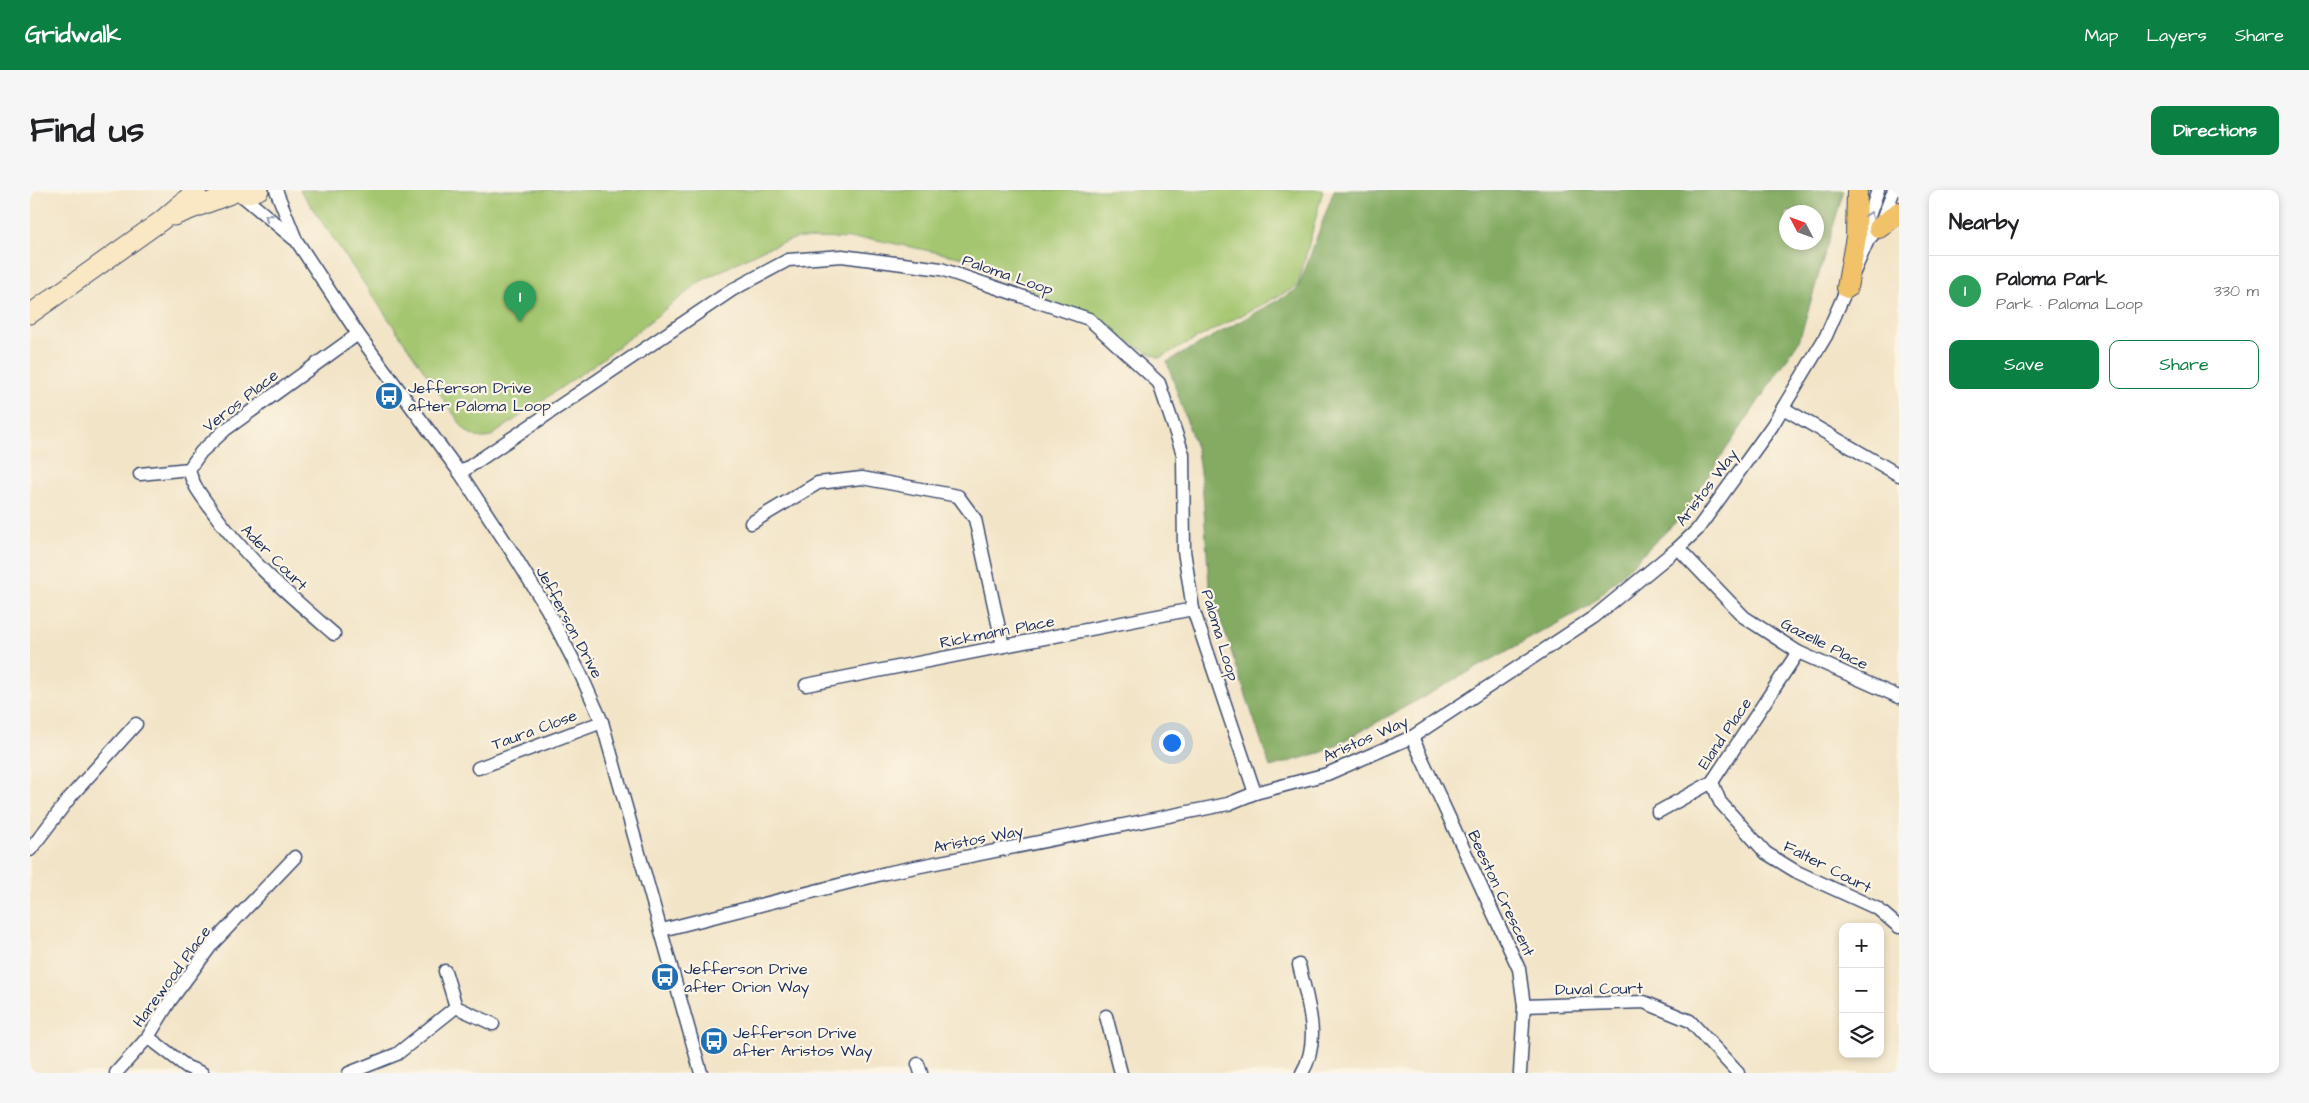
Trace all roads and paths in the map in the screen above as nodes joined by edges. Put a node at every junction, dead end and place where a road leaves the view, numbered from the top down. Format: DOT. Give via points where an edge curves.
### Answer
graph roads {
  1 [pos="197,190"];
  2 [pos="259,190"];
  3 [pos="276,190"];
  4 [pos="1858,190"];
  5 [pos="1878,190"];
  6 [pos="1894,190"];
  7 [pos="236,192"];
  8 [pos="1899,212"];
  9 [pos="161,221"];
  10 [pos="1873,234"];
  11 [pos="296,240"];
  12 [pos="1847,288"];
  13 [pos="30,314"];
  14 [pos="358,334"];
  15 [pos="1783,408"];
  16 [pos="190,469"];
  17 [pos="460,473"];
  18 [pos="140,474"];
  19 [pos="1899,475"];
  20 [pos="751,523"];
  21 [pos="1678,548"];
  22 [pos="1193,610"];
  23 [pos="334,634"];
  24 [pos="1003,646"];
  25 [pos="1798,652"];
  26 [pos="806,685"];
  27 [pos="1899,697"];
  28 [pos="602,722"];
  29 [pos="136,724"];
  30 [pos="1412,737"];
  31 [pos="478,768"];
  32 [pos="1712,782"];
  33 [pos="1255,793"];
  34 [pos="1658,812"];
  35 [pos="30,850"];
  36 [pos="294,856"];
  37 [pos="1899,927"];
  38 [pos="662,930"];
  39 [pos="1299,965"];
  40 [pos="445,971"];
  41 [pos="1524,1006"];
  42 [pos="456,1007"];
  43 [pos="1106,1016"];
  44 [pos="493,1024"];
  45 [pos="148,1037"];
  46 [pos="116,1073"];
  47 [pos="202,1073"];
  48 [pos="349,1073"];
  49 [pos="701,1073"];
  50 [pos="1121,1073"];
  51 [pos="1302,1073"];
  52 [pos="1520,1073"];
  53 [pos="1738,1073"];
  1 -- 9 [label="street"];
  2 -- 7 [label="street" via="250,194"];
  3 -- 11 [label="street, Jefferson Drive"];
  4 -- 12 [label="main road" via="1856,238"];
  10 -- 5 [label="street, Aristos Way, one-way" via="1867,222"];
  6 -- 10 [label="street, Aristos Way"];
  7 -- 9 [label="street"];
  11 -- 7 [label="street, Jefferson Drive, one-way"];
  8 -- 10 [label="main road"];
  9 -- 13 [label="street"];
  10 -- 12 [label="street, Aristos Way"];
  11 -- 14 [label="street, Jefferson Drive"];
  12 -- 15 [label="street, Aristos Way" via="1826,336"];
  14 -- 16 [label="street, Veros Place" via="225,430 201,452"];
  14 -- 17 [label="street, Jefferson Drive"];
  15 -- 19 [label="street"];
  15 -- 21 [label="street, Aristos Way" via="1697,530"];
  16 -- 18 [label="street"];
  16 -- 23 [label="street, Ader Court" via="196,487 250,559"];
  17 -- 22 [label="street, Paloma Loop" via="732,290 788,260 842,256 941,269 1089,319 1159,383 1183,454 1184,551"];
  17 -- 28 [label="street, Jefferson Drive" via="547,609 582,675"];
  20 -- 24 [label="street" via="818,483 862,478 958,496 975,519"];
  21 -- 25 [label="street, Gazelle Place" via="1744,617"];
  21 -- 30 [label="street, Aristos Way" via="1594,618"];
  22 -- 24 [label="street, Rickmann Place"];
  22 -- 33 [label="street, Paloma Loop"];
  24 -- 26 [label="street, Rickmann Place"];
  25 -- 27 [label="street, Gazelle Place"];
  25 -- 32 [label="street, Eland Place"];
  28 -- 31 [label="street, Taura Close"];
  28 -- 38 [label="street, Jefferson Drive"];
  29 -- 35 [label="street" via="71,796"];
  30 -- 33 [label="street, Aristos Way" via="1327,774"];
  30 -- 41 [label="street, Beeston Crescent" via="1519,969"];
  32 -- 34 [label="street, Eland Place"];
  32 -- 37 [label="street, Falter Court" via="1720,802 1766,853 1797,872 1878,909"];
  33 -- 38 [label="street, Aristos Way" via="1228,804 886,873"];
  36 -- 45 [label="street, Harewood Place" via="213,943"];
  38 -- 49 [label="street, Jefferson Drive"];
  39 -- 51 [label="street" via="1312,1023 1312,1044"];
  40 -- 42 [label="street"];
  41 -- 52 [label="street, Beeston Crescent"];
  41 -- 53 [label="street, Duval Court" via="1644,1002 1690,1021"];
  42 -- 44 [label="street"];
  42 -- 48 [label="street" via="397,1054"];
  43 -- 50 [label="street"];
  45 -- 46 [label="street, Harewood Place"];
  45 -- 47 [label="street" via="188,1067"];
}
